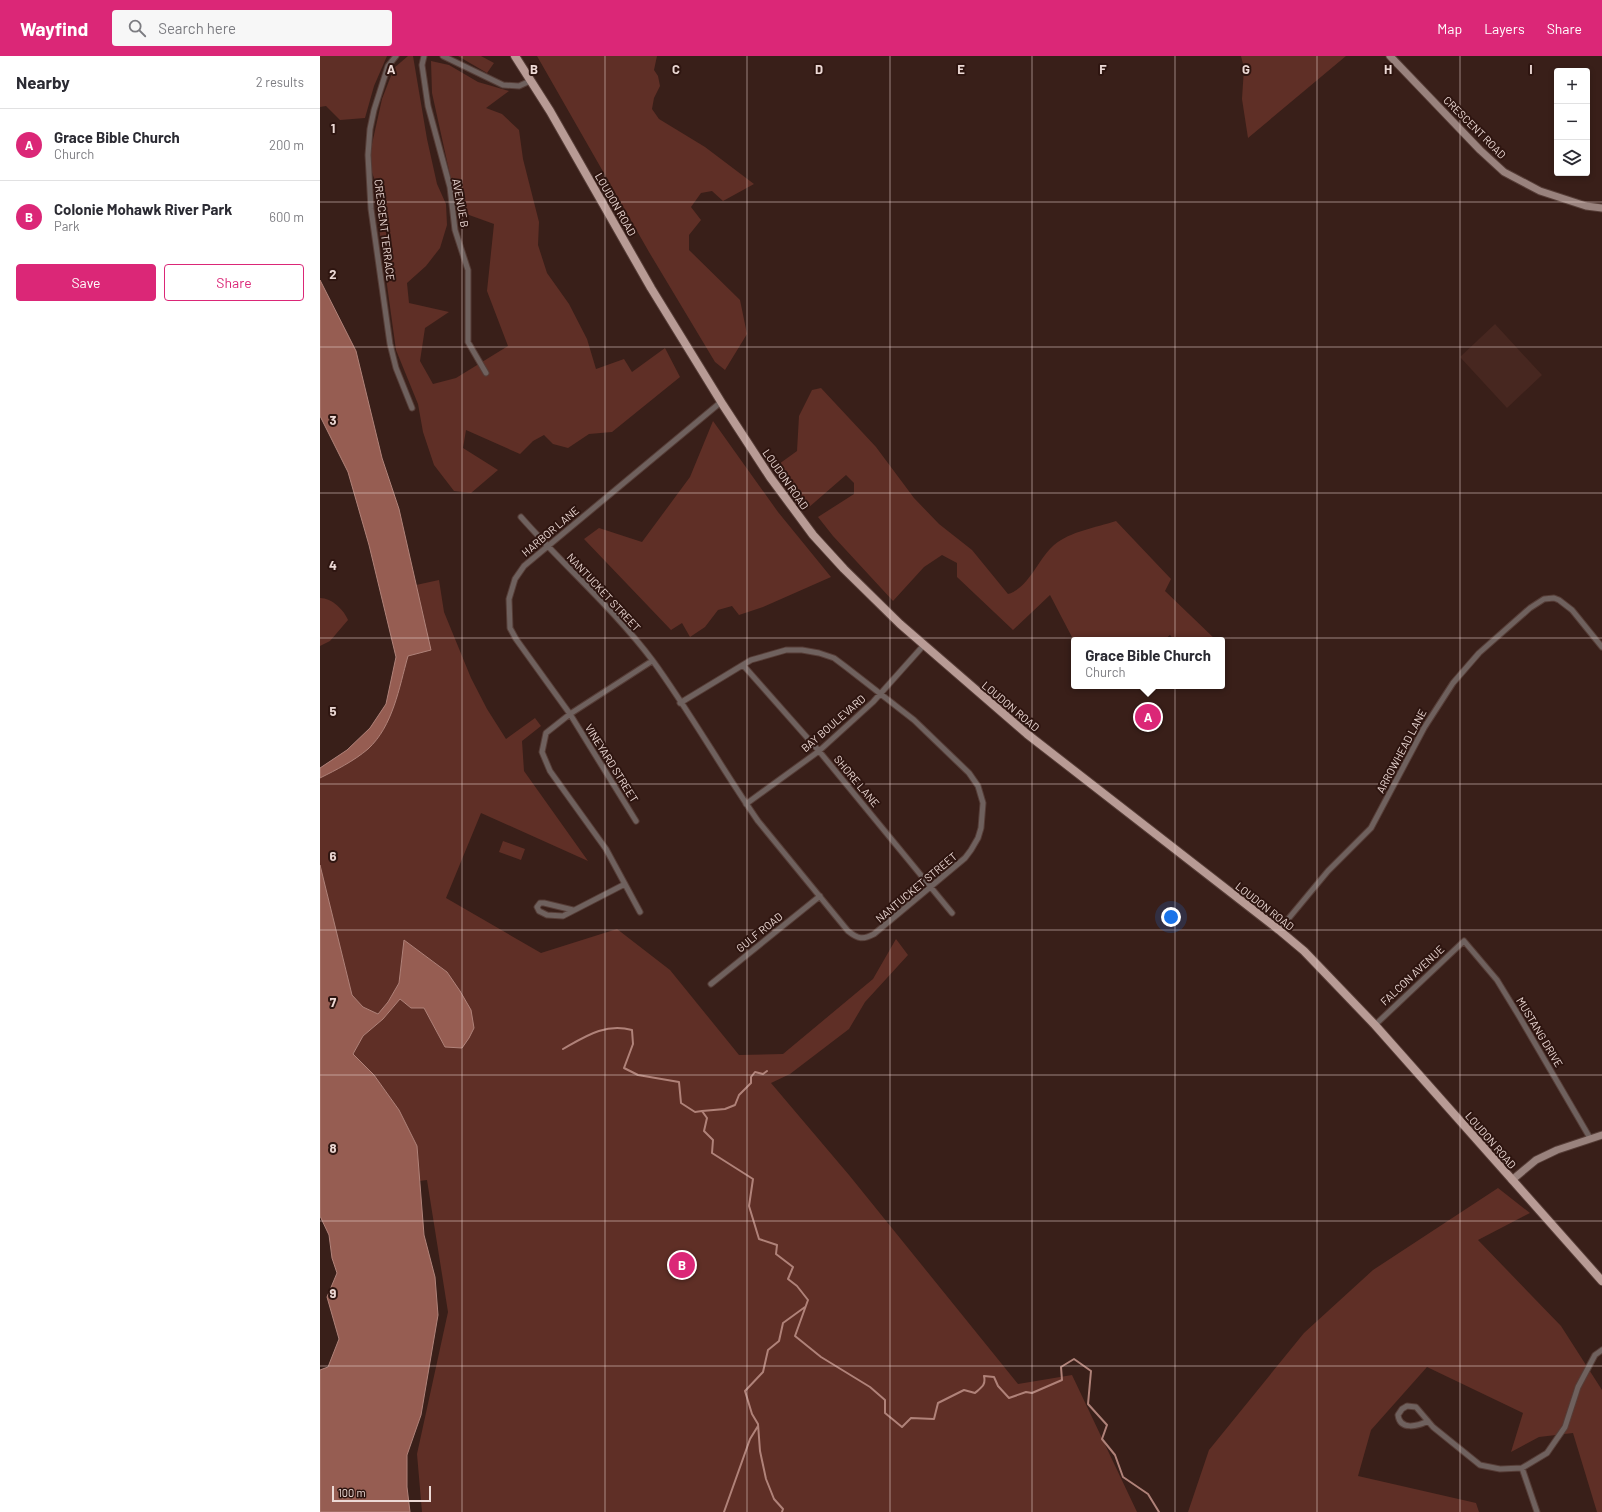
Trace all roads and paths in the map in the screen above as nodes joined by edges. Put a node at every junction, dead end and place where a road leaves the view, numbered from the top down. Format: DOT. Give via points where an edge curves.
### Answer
graph roads {
  1 [pos="396,56"];
  2 [pos="424,56"];
  3 [pos="443,56"];
  4 [pos="515,56"];
  5 [pos="1390,56"];
  6 [pos="530,81"];
  7 [pos="1602,208"];
  8 [pos="486,373"];
  9 [pos="721,402"];
  10 [pos="412,408"];
  11 [pos="521,517"];
  12 [pos="547,546"];
  13 [pos="923,646"];
  14 [pos="1602,647"];
  15 [pos="652,661"];
  16 [pos="743,665"];
  17 [pos="880,694"];
  18 [pos="680,703"];
  19 [pos="570,714"];
  20 [pos="819,751"];
  21 [pos="746,804"];
  22 [pos="636,822"];
  23 [pos="625,884"];
  24 [pos="931,887"];
  25 [pos="820,896"];
  26 [pos="573,910"];
  27 [pos="640,912"];
  28 [pos="952,912"];
  29 [pos="1279,930"];
  30 [pos="1464,941"];
  31 [pos="711,984"];
  32 [pos="1375,1025"];
  33 [pos="1602,1135"];
  34 [pos="1590,1138"];
  35 [pos="1512,1180"];
  36 [pos="1602,1281"];
  37 [pos="1602,1350"];
  38 [pos="1428,1421"];
  39 [pos="1522,1468"];
  40 [pos="1537,1512"];
  1 -- 10 [label="street, CRESCENT TERRACE" via="388,66 374,110 370,129 368,172 390,344 396,368"];
  2 -- 8 [label="street, AVENUE B" via="422,65 428,106 450,187 455,230 468,270 468,342"];
  3 -- 6 [label="street" via="503,85 519,86"];
  4 -- 6 [label="main road, LOUDON ROAD"];
  5 -- 7 [label="street, CRESCENT ROAD" via="1504,172 1540,191 1586,206"];
  6 -- 9 [label="main road, LOUDON ROAD" via="550,110 651,288"];
  9 -- 12 [label="street, HARBOR LANE"];
  9 -- 13 [label="main road, LOUDON ROAD" via="764,468 813,534 844,569"];
  11 -- 12 [label="street, NANTUCKET STREET"];
  12 -- 15 [label="street, NANTUCKET STREET" via="618,618"];
  12 -- 19 [label="street, HARBOR LANE" via="524,566 515,579 509,599 510,628"];
  13 -- 17 [label="street, BAY BOULEVARD"];
  13 -- 29 [label="main road, LOUDON ROAD" via="1027,734"];
  14 -- 29 [label="street, ARROWHEAD LANE" via="1572,610 1559,600 1544,600 1530,608 1479,653 1453,683 1424,728 1371,828 1328,871"];
  15 -- 18 [label="street, NANTUCKET STREET"];
  15 -- 19 [label="street"];
  16 -- 17 [label="street, NANTUCKET STREET" via="786,650 819,653 834,658"];
  16 -- 18 [label="street, NANTUCKET STREET"];
  16 -- 20 [label="street, SHORE LANE"];
  17 -- 20 [label="street, BAY BOULEVARD"];
  17 -- 24 [label="street, NANTUCKET STREET" via="914,720 962,766 974,780 981,794 983,816 978,838 965,858"];
  18 -- 21 [label="street, NANTUCKET STREET"];
  19 -- 22 [label="street, VINEYARD STREET"];
  19 -- 23 [label="street" via="546,733 542,752 550,771 606,848"];
  20 -- 21 [label="street, BAY BOULEVARD"];
  20 -- 24 [label="street, SHORE LANE"];
  21 -- 25 [label="street, NANTUCKET STREET"];
  23 -- 26 [label="street"];
  23 -- 27 [label="street"];
  24 -- 25 [label="street, NANTUCKET STREET" via="866,939 855,937 848,931"];
  24 -- 28 [label="street, SHORE LANE"];
  25 -- 31 [label="street, GULF ROAD"];
  26 -- 26 [label="street" via="544,903 537,907 539,911 557,916 563,916"];
  29 -- 32 [label="main road, LOUDON ROAD"];
  30 -- 32 [label="street, FALCON AVENUE"];
  30 -- 34 [label="street, MUSTANG DRIVE" via="1497,980"];
  32 -- 35 [label="main road, LOUDON ROAD"];
  33 -- 34 [label="street"];
  34 -- 35 [label="street" via="1536,1160"];
  35 -- 36 [label="main road, LOUDON ROAD"];
  37 -- 39 [label="street" via="1595,1355 1578,1387 1565,1427 1547,1453"];
  38 -- 38 [label="street" via="1416,1407 1407,1406 1398,1415 1402,1424 1407,1426"];
  38 -- 39 [label="street" via="1480,1465 1500,1469"];
  39 -- 40 [label="street"];
}
